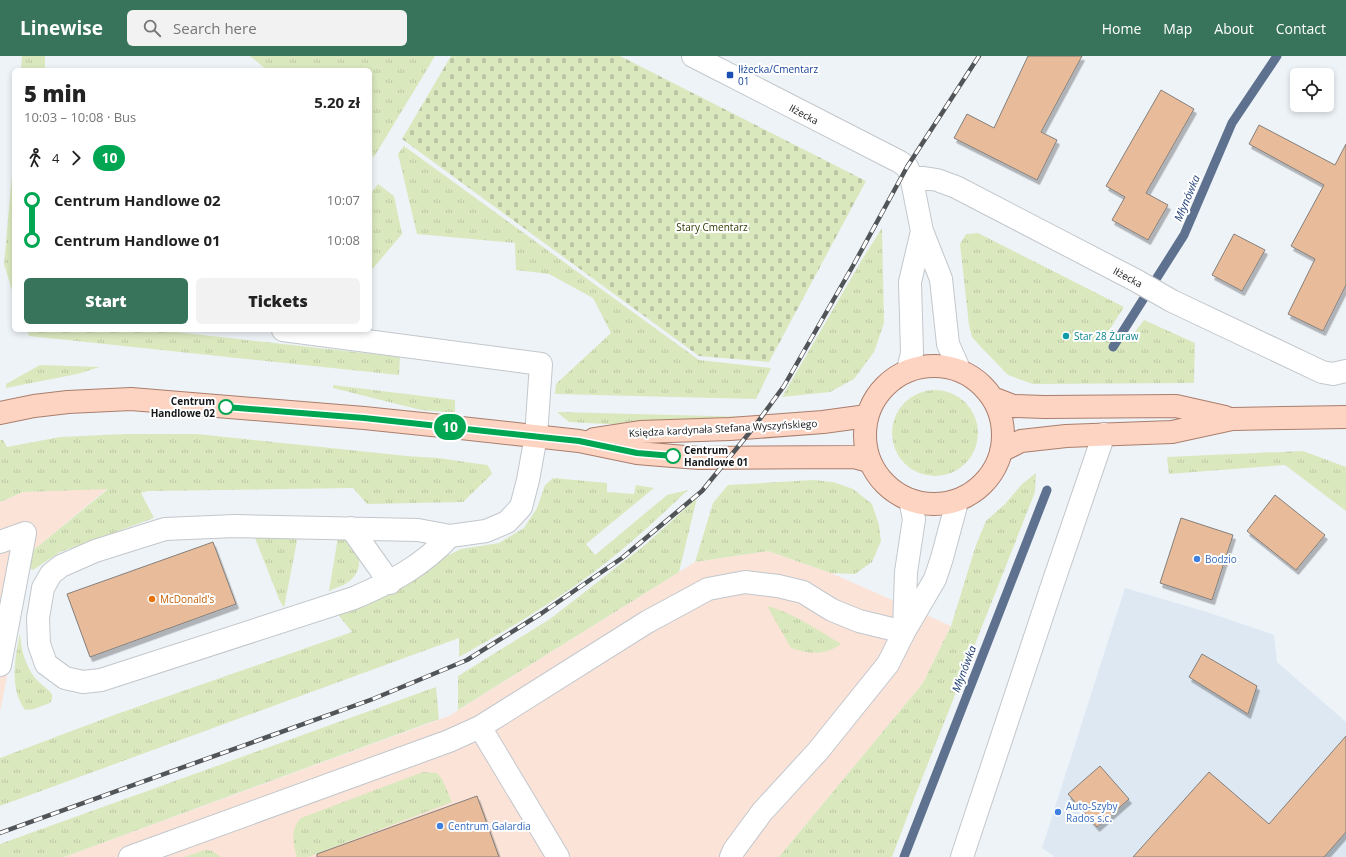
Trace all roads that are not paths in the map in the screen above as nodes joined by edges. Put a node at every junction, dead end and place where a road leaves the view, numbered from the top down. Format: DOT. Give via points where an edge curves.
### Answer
graph roads {
  1 [pos="693,56"];
  2 [pos="911,176"];
  3 [pos="922,231"];
  4 [pos="298,332"];
  5 [pos="959,369"];
  6 [pos="908,370"];
  7 [pos="1346,371"];
  8 [pos="995,399"];
  9 [pos="0,413"];
  10 [pos="867,416"];
  11 [pos="1232,419"];
  12 [pos="1343,420"];
  13 [pos="1104,434"];
  14 [pos="536,436"];
  15 [pos="579,441"];
  16 [pos="1001,451"];
  17 [pos="868,461"];
  18 [pos="910,500"];
  19 [pos="957,502"];
  20 [pos="351,528"];
  21 [pos="450,536"];
  22 [pos="0,542"];
  23 [pos="390,583"];
  24 [pos="5,610"];
  25 [pos="904,632"];
  26 [pos="0,665"];
  27 [pos="480,728"];
  28 [pos="130,857"];
  29 [pos="558,857"];
  30 [pos="731,857"];
  31 [pos="962,857"];
  1 -- 2 [label="street, Iłżecka" via="900,162"];
  2 -- 3 [label="street, Iłżecka"];
  2 -- 7 [label="street, Iłżecka" via="937,180 956,187 1172,301 1322,372 1333,374"];
  3 -- 5 [label="street, Iłżecka" via="941,279 948,344"];
  3 -- 6 [label="street, Iłżecka" via="910,282 912,353"];
  4 -- 14 [label="street" via="541,364"];
  5 -- 6 [label="main road" via="926,365"];
  5 -- 8 [label="main road" via="978,380"];
  6 -- 10 [label="main road" via="892,380 875,399"];
  8 -- 11 [label="main road" via="1013,406 1176,406"];
  8 -- 16 [label="main road" via="1002,421"];
  9 -- 14 [label="main road, Księdza kardynała Stefana Wyszyńskiego" via="68,402 131,399 364,418"];
  10 -- 15 [label="main road, Księdza kardynała Stefana Wyszyńskiego" via="730,429 640,432"];
  10 -- 17 [label="main road" via="865,435"];
  11 -- 12 [label="main road"];
  11 -- 13 [label="main road" via="1172,432"];
  13 -- 16 [label="main road" via="1021,441"];
  13 -- 31 [label="street"];
  14 -- 15 [label="main road, Księdza kardynała Stefana Wyszyńskiego"];
  14 -- 21 [label="street" via="521,508 507,522 486,531"];
  15 -- 17 [label="main road, Księdza kardynała Stefana Wyszyńskiego" via="637,453 699,458 854,457"];
  16 -- 19 [label="main road" via="995,466 983,482"];
  17 -- 18 [label="main road" via="875,474 889,489"];
  18 -- 19 [label="main road" via="934,504"];
  18 -- 25 [label="street" via="914,519 906,572"];
  19 -- 25 [label="street" via="935,579"];
  20 -- 21 [label="street" via="418,530"];
  20 -- 23 [label="street"];
  20 -- 23 [label="street" via="235,526 165,529 95,551 61,566 51,574 43,588 38,618 39,644 46,664 65,678 83,682 101,680 354,598"];
  21 -- 23 [label="street" via="424,561"];
  22 -- 24 [label="street" via="25,533"];
  24 -- 26 [label="street"];
  25 -- 27 [label="street" via="859,621 832,610 802,592 778,586 745,582 708,589 647,622"];
  25 -- 30 [label="street" via="888,664 818,751 762,812"];
  27 -- 28 [label="street"];
  27 -- 29 [label="street"];
}
